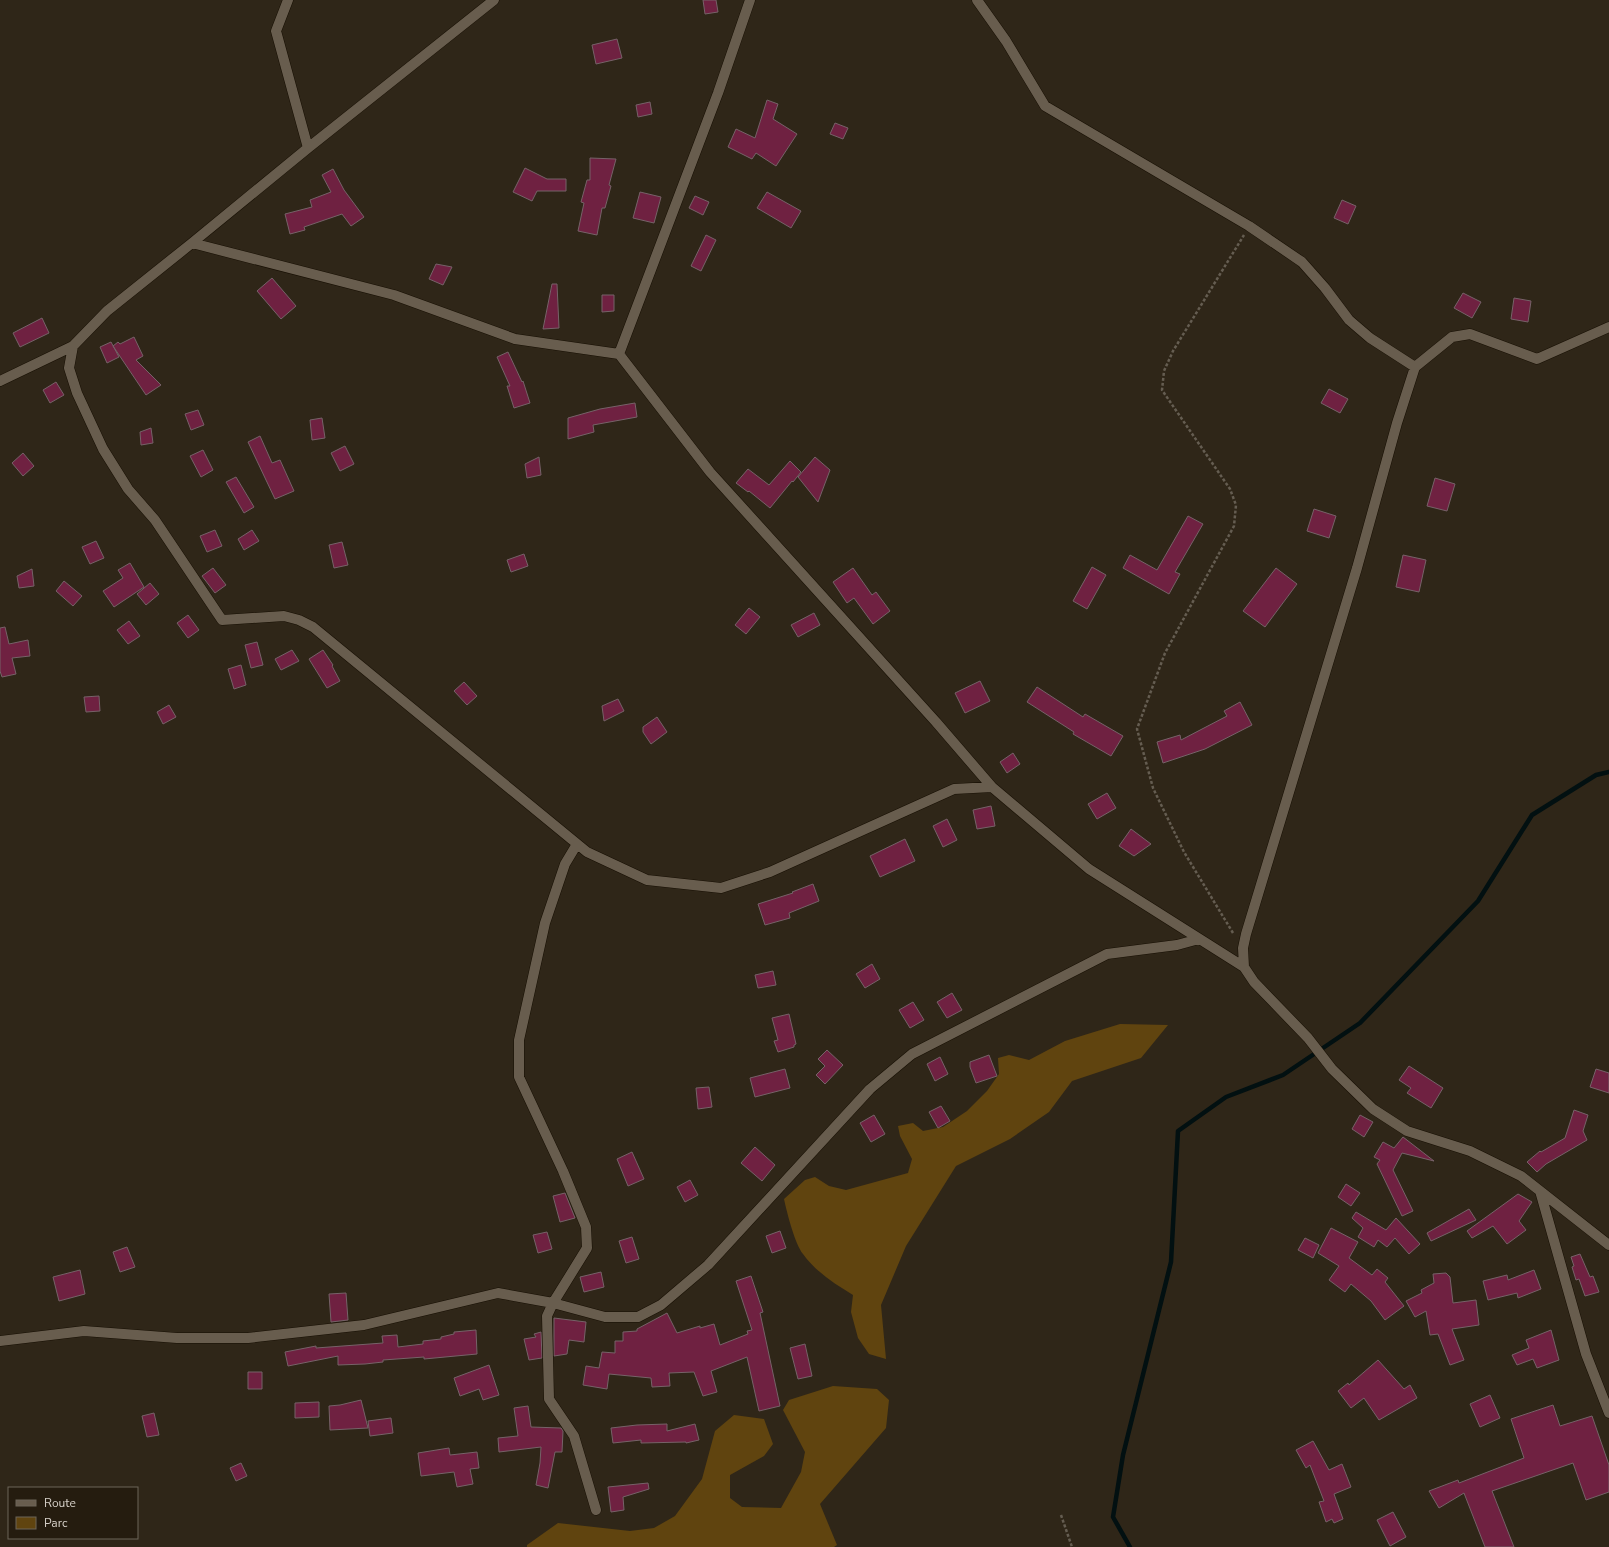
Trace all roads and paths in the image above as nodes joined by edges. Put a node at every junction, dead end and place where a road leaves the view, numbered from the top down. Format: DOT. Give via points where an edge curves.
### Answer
graph roads {
  1 [pos="288,0"];
  2 [pos="494,0"];
  3 [pos="750,0"];
  4 [pos="977,0"];
  5 [pos="308,148"];
  6 [pos="1249,226"];
  7 [pos="192,243"];
  8 [pos="1609,327"];
  9 [pos="73,346"];
  10 [pos="619,354"];
  11 [pos="1415,367"];
  12 [pos="0,381"];
  13 [pos="992,787"];
  14 [pos="578,844"];
  15 [pos="1199,939"];
  16 [pos="1243,948"];
  17 [pos="1244,967"];
  18 [pos="1540,1191"];
  19 [pos="1609,1245"];
  20 [pos="553,1303"];
  21 [pos="0,1341"];
  22 [pos="1609,1413"];
  23 [pos="596,1510"];
  24 [pos="1060,1515"];
  25 [pos="1072,1547"];
  1 -- 5 [label="street" via="276,31"];
  2 -- 5 [label="street"];
  3 -- 10 [label="street"];
  4 -- 6 [label="street" via="1006,41 1045,106"];
  5 -- 7 [label="street"];
  6 -- 11 [label="street" via="1302,262 1349,320 1370,338"];
  6 -- 16 [label="path" via="1173,351 1164,371 1162,390 1230,489 1236,505 1234,526 1165,654 1137,729 1153,788 1184,852"];
  7 -- 9 [label="street" via="107,311"];
  7 -- 10 [label="street" via="394,295 515,339"];
  8 -- 11 [label="street" via="1537,359 1470,334 1452,337"];
  9 -- 12 [label="street"];
  9 -- 14 [label="street" via="69,368 77,393 103,449 128,489 155,520 222,620 284,616 313,627"];
  10 -- 13 [label="street" via="710,472"];
  11 -- 16 [label="street" via="1396,422 1357,568"];
  13 -- 14 [label="street" via="954,789 770,872 721,888 647,880 586,852"];
  13 -- 15 [label="street" via="1088,869"];
  14 -- 20 [label="street" via="565,864 545,923 519,1040 519,1078 586,1227 587,1248"];
  15 -- 17 [label="street"];
  15 -- 20 [label="street" via="1177,945 1107,954 912,1054 870,1089 708,1265 662,1305 638,1317 605,1317"];
  16 -- 17 [label="street"];
  17 -- 18 [label="street" via="1254,982 1308,1038 1332,1068 1373,1109 1407,1131 1470,1151 1521,1176"];
  18 -- 19 [label="street"];
  18 -- 22 [label="street" via="1586,1354"];
  20 -- 21 [label="street" via="498,1293 364,1324 248,1338 177,1338 84,1331"];
  20 -- 23 [label="street" via="547,1316 550,1399 574,1436"];
  24 -- 25 [label="path"];
}
